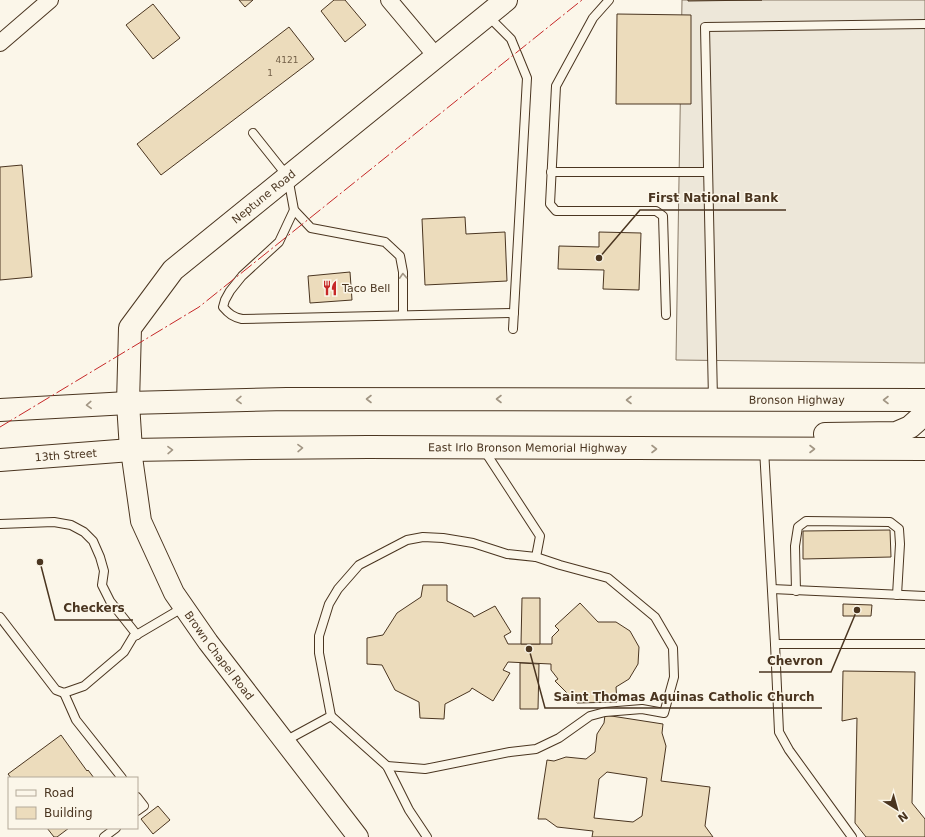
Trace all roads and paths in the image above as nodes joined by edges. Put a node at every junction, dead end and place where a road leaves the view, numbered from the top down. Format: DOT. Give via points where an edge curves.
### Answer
graph roads {
  1 [pos="389,0"];
  2 [pos="506,0"];
  3 [pos="609,0"];
  4 [pos="46,1"];
  5 [pos="487,15"];
  6 [pos="925,24"];
  7 [pos="0,43"];
  8 [pos="436,56"];
  9 [pos="253,133"];
  10 [pos="551,172"];
  11 [pos="708,172"];
  12 [pos="288,177"];
  13 [pos="294,210"];
  14 [pos="514,313"];
  15 [pos="403,315"];
  16 [pos="666,315"];
  17 [pos="513,329"];
  18 [pos="712,400"];
  19 [pos="925,400"];
  20 [pos="128,403"];
  21 [pos="0,410"];
  22 [pos="925,411"];
  23 [pos="483,448"];
  24 [pos="761,449"];
  25 [pos="925,449"];
  26 [pos="131,450"];
  27 [pos="0,460"];
  28 [pos="0,524"];
  29 [pos="536,557"];
  30 [pos="772,589"];
  31 [pos="796,591"];
  32 [pos="897,595"];
  33 [pos="925,596"];
  34 [pos="184,607"];
  35 [pos="0,617"];
  36 [pos="137,635"];
  37 [pos="775,644"];
  38 [pos="925,644"];
  39 [pos="64,693"];
  40 [pos="331,716"];
  41 [pos="284,742"];
  42 [pos="387,766"];
  43 [pos="121,777"];
  44 [pos="138,798"];
  45 [pos="138,810"];
  46 [pos="115,829"];
  47 [pos="104,837"];
  48 [pos="358,837"];
  49 [pos="427,837"];
  50 [pos="852,837"];
  1 -- 8 [label="street"];
  2 -- 5 [label="main road, Neptune Road"];
  3 -- 10 [label="lane" via="593,18 556,86"];
  4 -- 7 [label="street"];
  5 -- 8 [label="main road, Neptune Road"];
  5 -- 14 [label="lane" via="512,39 527,78"];
  6 -- 11 [label="lane" via="705,26"];
  8 -- 12 [label="main road, Neptune Road"];
  9 -- 12 [label="lane"];
  10 -- 11 [label="lane"];
  10 -- 16 [label="lane" via="550,204 556,211 656,211 663,216"];
  11 -- 18 [label="lane"];
  12 -- 13 [label="lane"];
  12 -- 20 [label="main road, Neptune Road" via="173,270 130,328"];
  15 -- 13 [label="lane, one-way" via="403,272 400,256 385,242 311,228"];
  13 -- 15 [label="lane" via="279,242 242,276 230,291 223,307 229,314 242,319"];
  14 -- 15 [label="lane"];
  14 -- 17 [label="lane"];
  19 -- 18 [label="main road, Bronson Highway, one-way"];
  18 -- 20 [label="main road, Bronson Highway, one-way" via="287,399"];
  20 -- 21 [label="main road, one-way"];
  20 -- 26 [label="main road, Neptune Road"];
  22 -- 24 [label="main road" via="910,427 896,433 789,435"];
  23 -- 24 [label="main road, East Irlo Bronson Memorial Highway, one-way"];
  26 -- 23 [label="main road, East Irlo Bronson Memorial Highway, one-way"];
  23 -- 29 [label="lane" via="540,536"];
  24 -- 25 [label="main road, East Irlo Bronson Memorial Highway, one-way"];
  24 -- 30 [label="lane"];
  26 -- 27 [label="main road, 13th Street"];
  26 -- 34 [label="street, Brown Chapel Road" via="141,521 174,593"];
  28 -- 36 [label="lane" via="54,522 71,525 84,532 93,541 100,557 104,571 102,585 110,601"];
  29 -- 40 [label="lane" via="507,554 473,543 423,537 407,540 359,565 338,589 329,604 320,636 319,653"];
  29 -- 42 [label="lane" via="608,578 655,617 673,648 674,677 664,713 642,709 605,712 590,716 559,738 536,749 425,769"];
  30 -- 31 [label="lane"];
  30 -- 37 [label="lane"];
  31 -- 32 [label="lane"];
  31 -- 32 [label="lane" via="794,546 798,527 806,521 890,522 898,529 900,544"];
  32 -- 33 [label="lane"];
  34 -- 36 [label="lane"];
  34 -- 41 [label="street, Brown Chapel Road"];
  35 -- 39 [label="lane" via="56,690"];
  36 -- 39 [label="lane" via="124,652 84,686"];
  37 -- 38 [label="lane"];
  37 -- 50 [label="lane" via="779,732 789,750"];
  39 -- 43 [label="lane" via="76,720"];
  40 -- 41 [label="lane"];
  40 -- 42 [label="lane"];
  41 -- 48 [label="street, Brown Chapel Road"];
  42 -- 49 [label="lane" via="409,810"];
  44 -- 45 [label="lane" via="144,806"];
  46 -- 47 [label="lane"];
}
